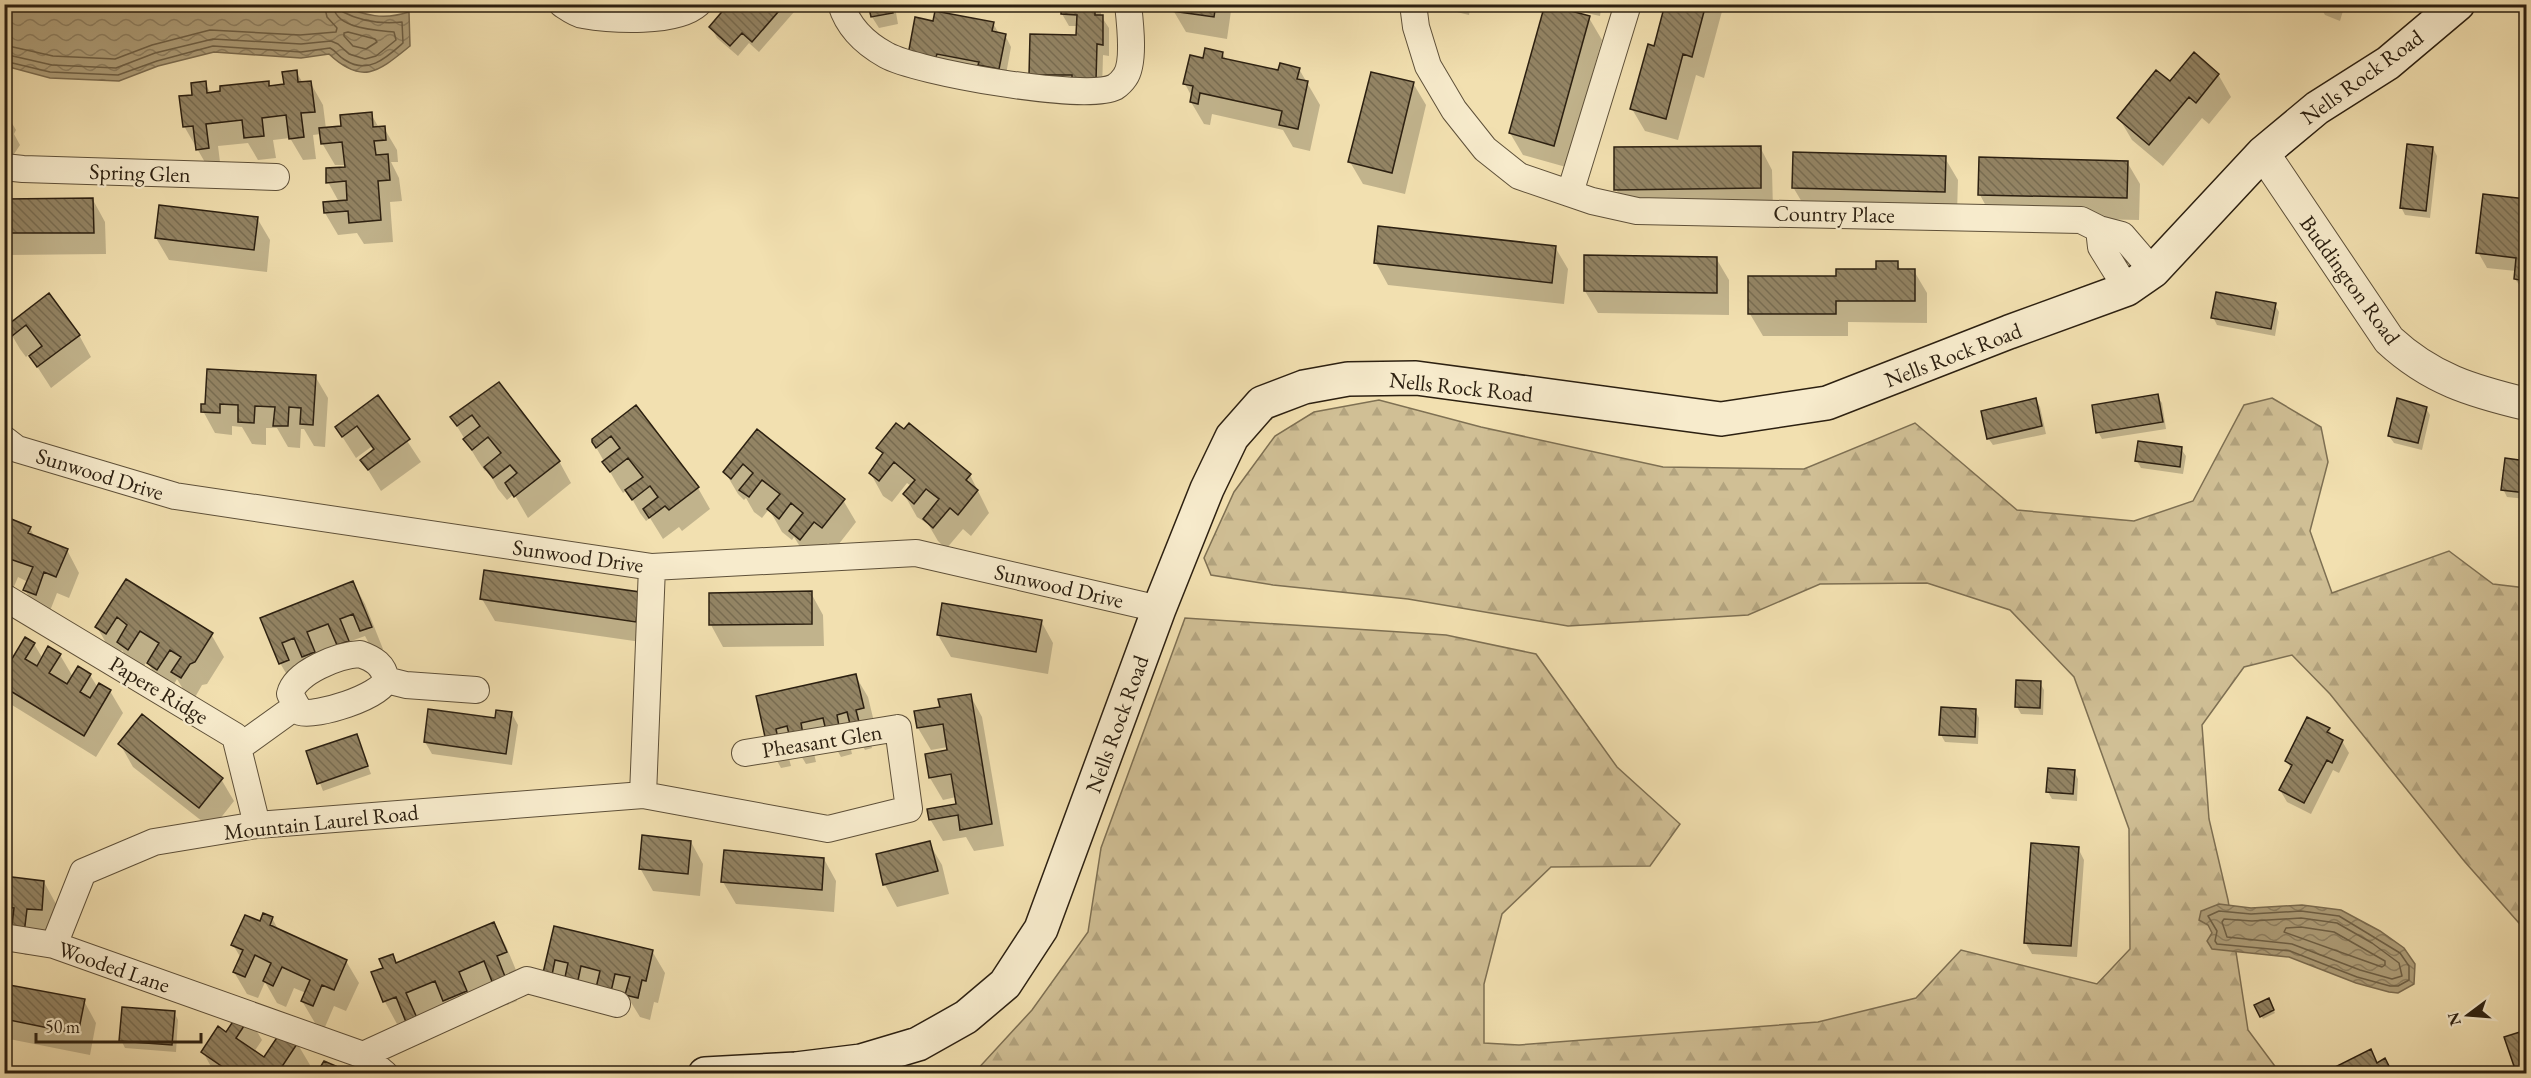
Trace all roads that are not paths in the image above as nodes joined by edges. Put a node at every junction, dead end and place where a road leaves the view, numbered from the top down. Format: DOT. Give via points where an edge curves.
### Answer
graph roads {
  1 [pos="562,4"];
  2 [pos="698,4"];
  3 [pos="842,4"];
  4 [pos="1128,4"];
  5 [pos="1413,4"];
  6 [pos="1628,4"];
  7 [pos="2458,4"];
  8 [pos="2263,153"];
  9 [pos="4,167"];
  10 [pos="276,177"];
  11 [pos="1570,194"];
  12 [pos="2140,280"];
  13 [pos="2526,404"];
  14 [pos="4,439"];
  15 [pos="652,567"];
  16 [pos="4,597"];
  17 [pos="1159,609"];
  18 [pos="386,680"];
  19 [pos="476,690"];
  20 [pos="295,707"];
  21 [pos="898,728"];
  22 [pos="238,748"];
  23 [pos="745,753"];
  24 [pos="643,795"];
  25 [pos="257,825"];
  26 [pos="4,937"];
  27 [pos="54,945"];
  28 [pos="617,1004"];
  29 [pos="363,1055"];
  30 [pos="385,1074"];
  31 [pos="705,1074"];
  1 -- 2 [label="street" via="580,15 621,18 669,17"];
  3 -- 4 [label="street" via="856,32 887,56 913,66 1021,87 1096,90 1115,87 1126,76 1130,54"];
  5 -- 11 [label="street, Country Place" via="1428,66 1454,110 1485,149 1519,176"];
  6 -- 11 [label="street"];
  7 -- 8 [label="main road, Nells Rock Road" via="2388,63 2317,108"];
  8 -- 12 [label="main road, Nells Rock Road"];
  8 -- 13 [label="street, Buddington Road" via="2389,340 2441,378 2474,392"];
  9 -- 10 [label="street, Spring Glen"];
  11 -- 12 [label="street, Country Place" via="1637,211 2081,220 2122,235"];
  12 -- 17 [label="main road, Nells Rock Road" via="1827,403 1721,419 1416,378 1348,379 1304,387 1262,403 1232,437"];
  14 -- 15 [label="street, Sunwood Drive" via="17,449 175,496"];
  15 -- 17 [label="street, Sunwood Drive" via="916,553"];
  15 -- 24 [label="street"];
  16 -- 22 [label="street, Papere Ridge" via="235,736"];
  17 -- 31 [label="main road, Nells Rock Road" via="1041,929 1005,984 966,1017 918,1044 861,1061"];
  18 -- 19 [label="street"];
  18 -- 20 [label="street" via="380,689 367,696 326,710 308,714"];
  18 -- 20 [label="street" via="384,670 368,657 360,654 340,658 293,684 290,694"];
  20 -- 22 [label="street"];
  21 -- 23 [label="street, Pheasant Glen"];
  21 -- 24 [label="street, Mountain Laurel Road" via="909,808 828,829"];
  22 -- 25 [label="street, Papere Ridge"];
  24 -- 25 [label="street, Mountain Laurel Road"];
  25 -- 27 [label="street, Mountain Laurel Road" via="154,842 83,872"];
  26 -- 27 [label="street, Wooded Lane"];
  27 -- 29 [label="street, Wooded Lane"];
  28 -- 29 [label="street" via="526,980"];
  29 -- 30 [label="street, Wooded Lane"];
}
